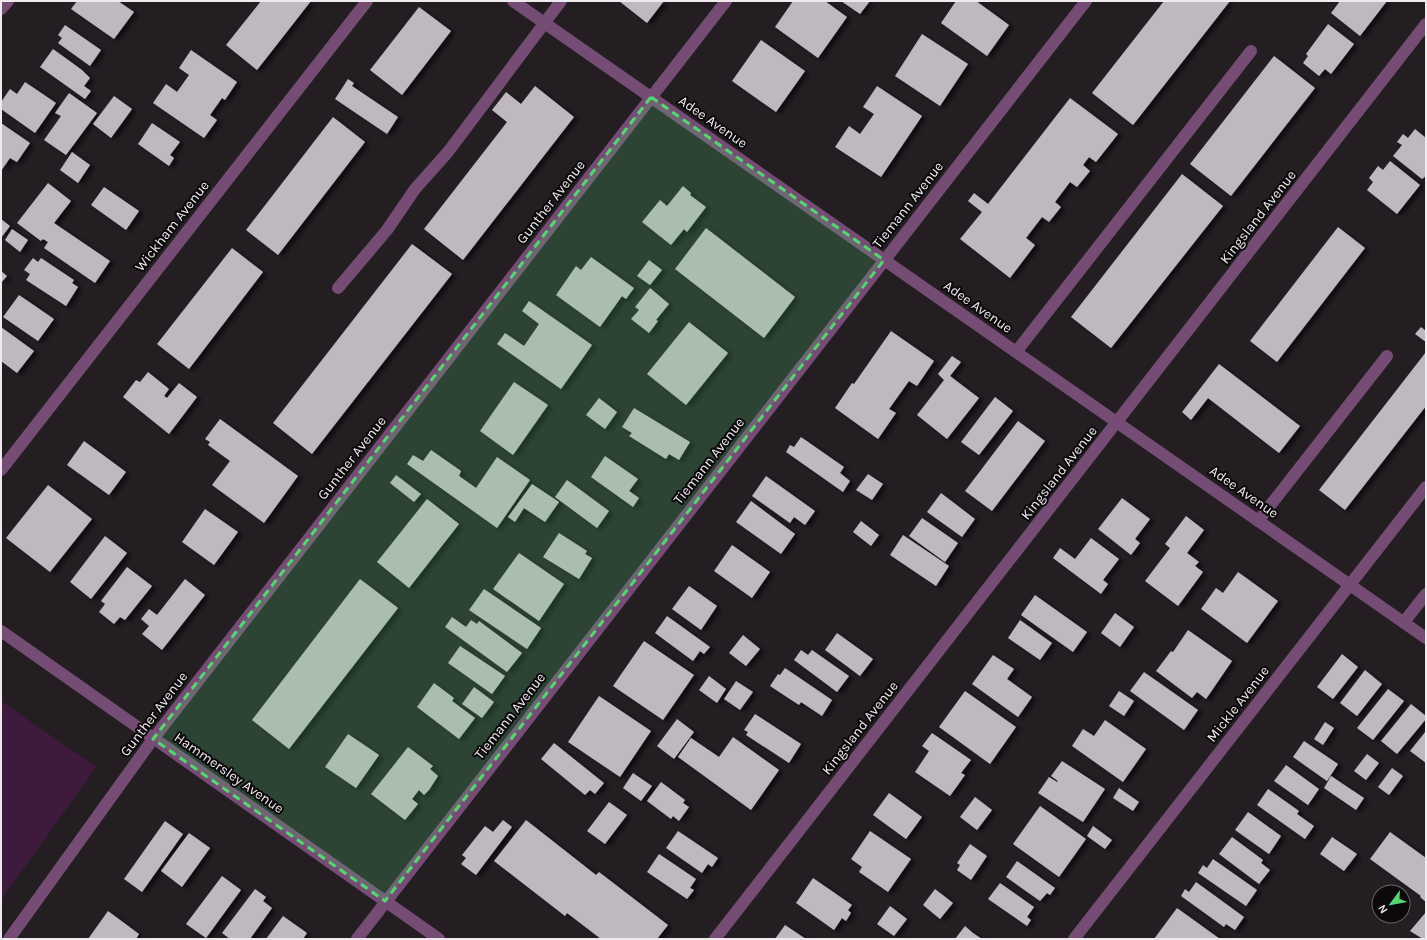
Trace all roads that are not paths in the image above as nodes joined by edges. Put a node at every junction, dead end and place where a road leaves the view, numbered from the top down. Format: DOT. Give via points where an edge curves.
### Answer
graph roads {
  1 [pos="8,1"];
  2 [pos="367,1"];
  3 [pos="513,1"];
  4 [pos="561,1"];
  5 [pos="726,1"];
  6 [pos="1086,1"];
  7 [pos="1,9"];
  8 [pos="544,23"];
  9 [pos="1426,24"];
  10 [pos="1251,51"];
  11 [pos="652,97"];
  12 [pos="884,260"];
  13 [pos="338,288"];
  14 [pos="1016,352"];
  15 [pos="1387,356"];
  16 [pos="1117,422"];
  17 [pos="1,470"];
  18 [pos="1426,487"];
  19 [pos="1258,521"];
  20 [pos="1350,585"];
  21 [pos="1426,594"];
  22 [pos="1404,622"];
  23 [pos="1,631"];
  24 [pos="1426,638"];
  25 [pos="153,738"];
  26 [pos="385,901"];
  27 [pos="9,939"];
  28 [pos="357,939"];
  29 [pos="439,939"];
  30 [pos="715,939"];
  31 [pos="1074,939"];
  1 -- 7 [label="street"];
  2 -- 17 [label="street, Wickham Avenue"];
  3 -- 8 [label="street, Adee Avenue"];
  4 -- 8 [label="street"];
  5 -- 11 [label="street, Gunther Avenue"];
  6 -- 12 [label="street, Tiemann Avenue"];
  8 -- 11 [label="street, Adee Avenue"];
  8 -- 13 [label="street" via="448,152 415,189 387,230"];
  9 -- 16 [label="street, Kingsland Avenue"];
  10 -- 14 [label="street"];
  11 -- 12 [label="street, Adee Avenue"];
  11 -- 25 [label="street, Gunther Avenue"];
  12 -- 14 [label="street, Adee Avenue"];
  12 -- 26 [label="street, Tiemann Avenue"];
  14 -- 16 [label="street, Adee Avenue"];
  15 -- 19 [label="street"];
  16 -- 19 [label="street, Adee Avenue"];
  16 -- 30 [label="street, Kingsland Avenue"];
  18 -- 20 [label="street, Mickle Avenue"];
  19 -- 20 [label="street, Adee Avenue"];
  20 -- 22 [label="street, Adee Avenue"];
  20 -- 31 [label="street, Mickle Avenue"];
  21 -- 22 [label="street"];
  22 -- 24 [label="street, Adee Avenue"];
  23 -- 25 [label="street, Hammersley Avenue"];
  25 -- 26 [label="street, Hammersley Avenue"];
  25 -- 27 [label="street, Gunther Avenue"];
  26 -- 28 [label="street, Tiemann Avenue"];
  26 -- 29 [label="street, Hammersley Avenue"];
}
